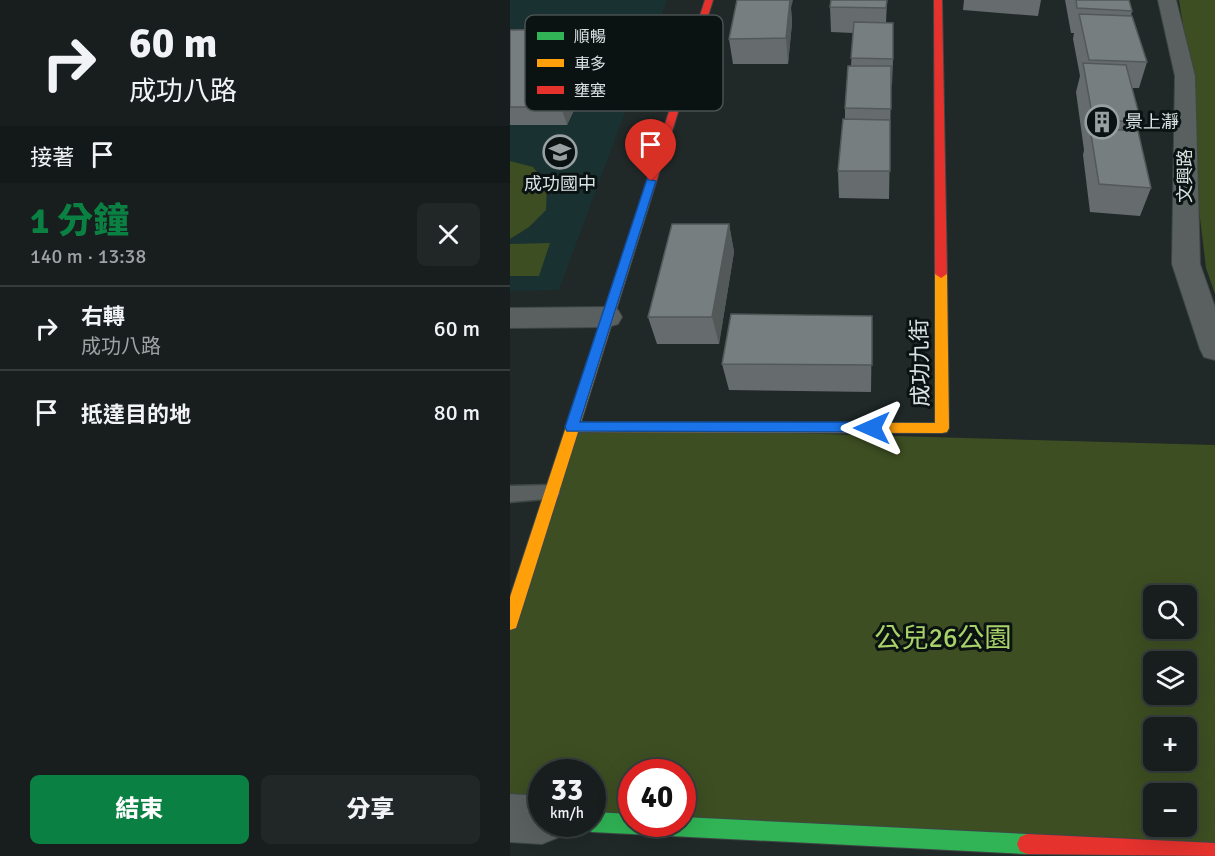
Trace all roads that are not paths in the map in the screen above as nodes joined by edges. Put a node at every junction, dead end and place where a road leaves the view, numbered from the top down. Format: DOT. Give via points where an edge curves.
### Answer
graph roads {
  1 [pos="709,0"];
  2 [pos="938,0"];
  3 [pos="1167,0"];
  4 [pos="704,15"];
  5 [pos="674,111"];
  6 [pos="608,317"];
  7 [pos="510,318"];
  8 [pos="1215,349"];
  9 [pos="572,427"];
  10 [pos="551,493"];
  11 [pos="510,494"];
  12 [pos="510,622"];
  13 [pos="510,818"];
  14 [pos="528,819"];
  15 [pos="606,823"];
  16 [pos="1215,854"];
  1 -- 4 [label="street"];
  2 -- 9 [label="street, 成功九街" via="942,428"];
  3 -- 8 [label="street, 文興路" via="1185,76 1186,264"];
  5 -- 6 [label="street"];
  6 -- 7 [label="street"];
  6 -- 9 [label="street"];
  9 -- 10 [label="street"];
  10 -- 11 [label="lane"];
  10 -- 12 [label="street"];
  13 -- 14 [label="street"];
  15 -- 16 [label="street"];
}
